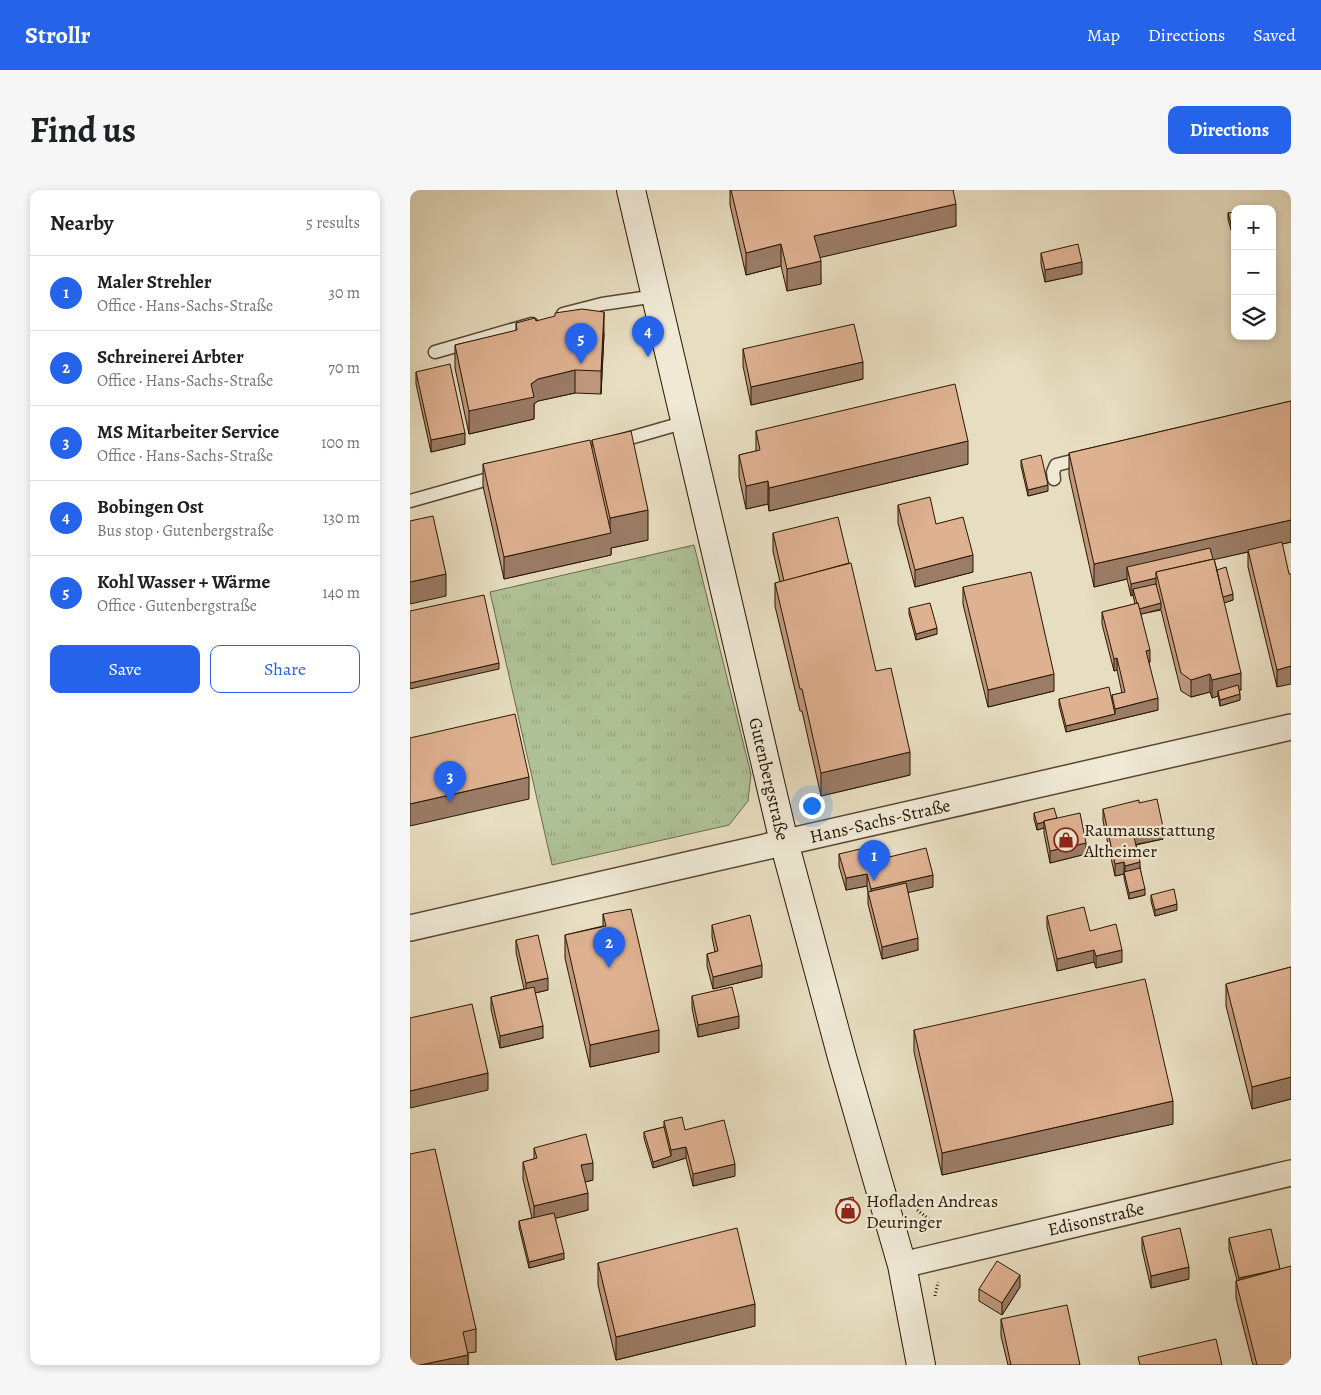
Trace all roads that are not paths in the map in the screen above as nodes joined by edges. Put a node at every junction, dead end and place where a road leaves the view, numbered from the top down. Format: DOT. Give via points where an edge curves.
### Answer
graph roads {
  1 [pos="630,190"];
  2 [pos="656,296"];
  3 [pos="435,352"];
  4 [pos="686,422"];
  5 [pos="607,445"];
  6 [pos="1100,454"];
  7 [pos="513,472"];
  8 [pos="1054,478"];
  9 [pos="410,501"];
  10 [pos="1291,727"];
  11 [pos="784,842"];
  12 [pos="410,928"];
  13 [pos="1291,1173"];
  14 [pos="902,1265"];
  15 [pos="921,1365"];
  1 -- 2 [label="street, Gutenbergstraße"];
  2 -- 3 [label="lane" via="602,304"];
  2 -- 4 [label="street, Gutenbergstraße"];
  4 -- 5 [label="lane"];
  4 -- 11 [label="street, Gutenbergstraße"];
  6 -- 8 [label="lane" via="1056,465"];
  7 -- 9 [label="lane"];
  10 -- 11 [label="street, Hans-Sachs-Straße"];
  11 -- 12 [label="street, Hans-Sachs-Straße"];
  11 -- 14 [label="street, Gutenbergstraße"];
  13 -- 14 [label="street, Edisonstraße"];
  14 -- 15 [label="street, Gutenbergstraße"];
}
